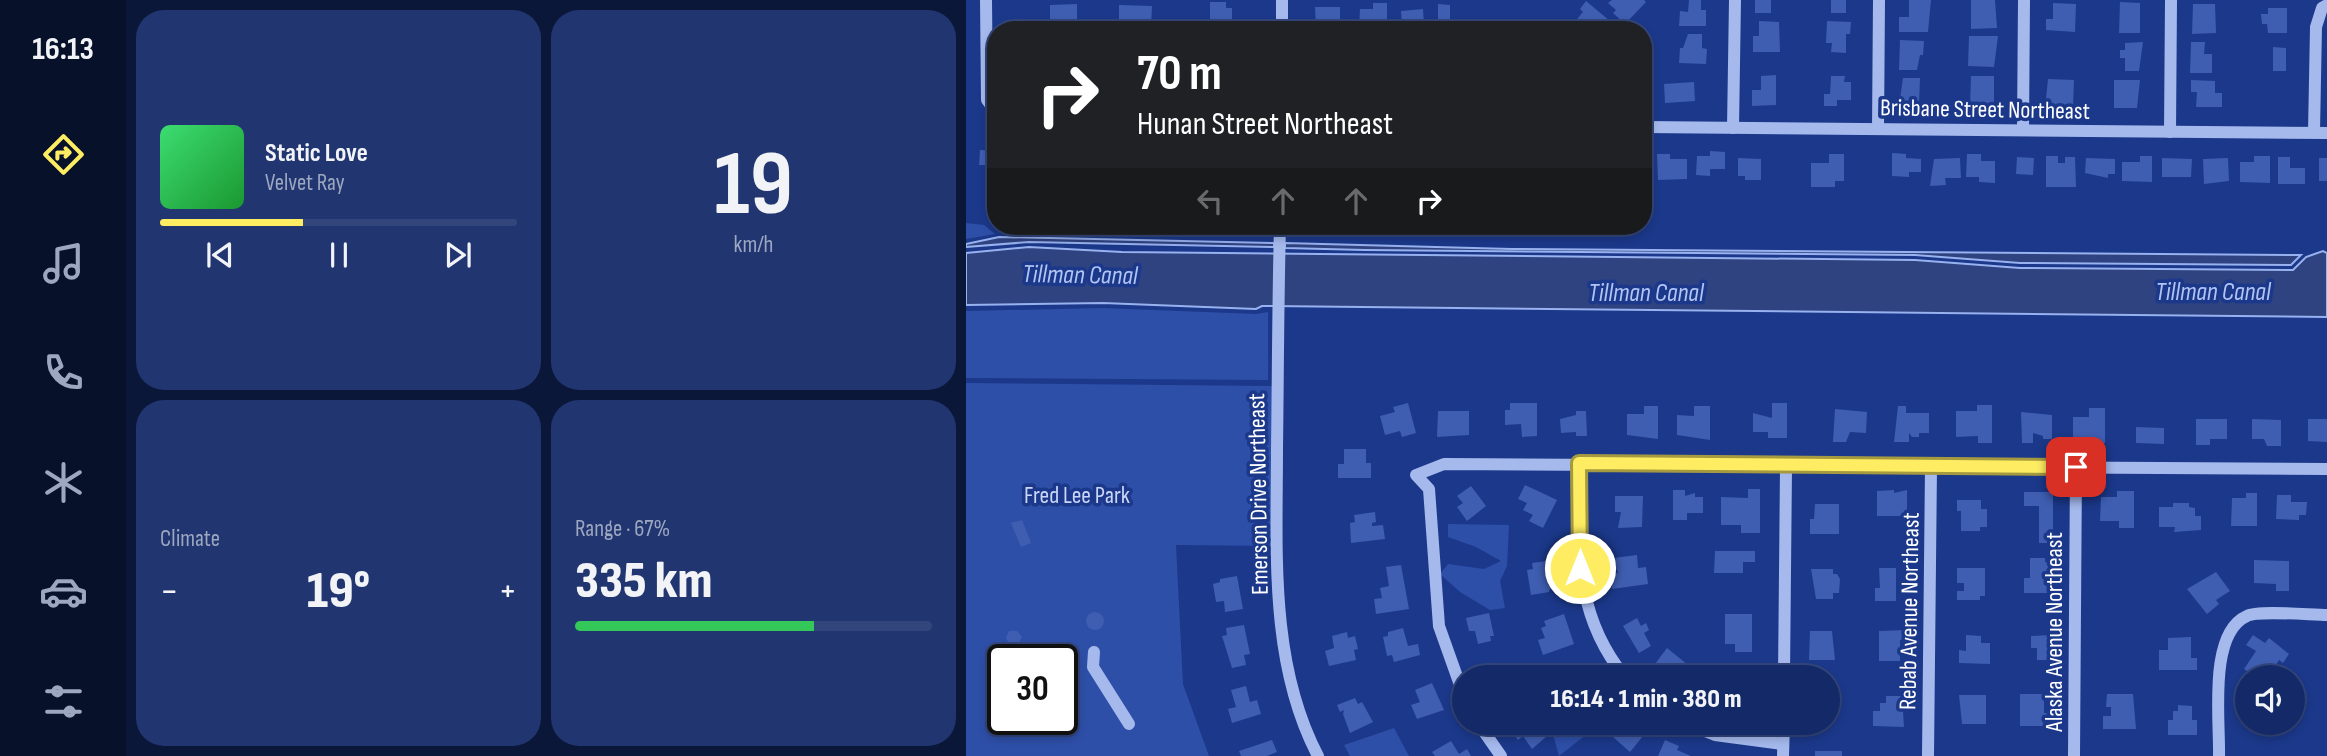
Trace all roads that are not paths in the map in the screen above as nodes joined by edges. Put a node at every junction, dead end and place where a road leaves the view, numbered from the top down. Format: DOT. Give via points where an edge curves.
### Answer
graph roads {
  1 [pos="986,0"];
  2 [pos="1282,0"];
  3 [pos="1735,0"];
  4 [pos="1880,0"];
  5 [pos="2024,0"];
  6 [pos="2171,0"];
  7 [pos="2327,5"];
  8 [pos="1282,21"];
  9 [pos="987,100"];
  10 [pos="1652,127"];
  11 [pos="1733,128"];
  12 [pos="1878,129"];
  13 [pos="2023,130"];
  14 [pos="2170,132"];
  15 [pos="2320,133"];
  16 [pos="1280,235"];
  17 [pos="1579,463"];
  18 [pos="1786,467"];
  19 [pos="1931,467"];
  20 [pos="2076,467"];
  21 [pos="2327,469"];
  22 [pos="2327,615"];
  23 [pos="1094,652"];
  24 [pos="1453,665"];
  25 [pos="1615,665"];
  26 [pos="1784,665"];
  27 [pos="1129,724"];
  28 [pos="1486,735"];
  29 [pos="1715,735"];
  30 [pos="1783,750"];
  31 [pos="1318,756"];
  32 [pos="1501,756"];
  33 [pos="1928,756"];
  34 [pos="2074,756"];
  35 [pos="2219,756"];
  1 -- 9 [label="street"];
  2 -- 8 [label="street"];
  3 -- 11 [label="street"];
  4 -- 12 [label="street"];
  5 -- 13 [label="street"];
  6 -- 14 [label="street"];
  7 -- 15 [label="street" via="2316,27"];
  10 -- 11 [label="street, Brisbane Street Northeast"];
  11 -- 12 [label="street, Brisbane Street Northeast"];
  12 -- 13 [label="street, Brisbane Street Northeast"];
  13 -- 14 [label="street, Brisbane Street Northeast"];
  14 -- 15 [label="street, Brisbane Street Northeast"];
  16 -- 31 [label="street, Emerson Drive Northeast" via="1277,564 1293,689"];
  17 -- 18 [label="street"];
  17 -- 24 [label="street" via="1444,464 1416,475 1429,489 1439,626"];
  17 -- 25 [label="street" via="1580,568 1586,608"];
  18 -- 19 [label="street"];
  18 -- 26 [label="street"];
  19 -- 20 [label="street"];
  19 -- 33 [label="street, Rebab Avenue Northeast"];
  20 -- 21 [label="street"];
  20 -- 34 [label="street, Alaska Avenue Northeast"];
  22 -- 35 [label="street" via="2248,614 2234,624 2221,653"];
  23 -- 27 [label="street" via="1093,667"];
  28 -- 32 [label="street"];
  29 -- 30 [label="street"];
}
